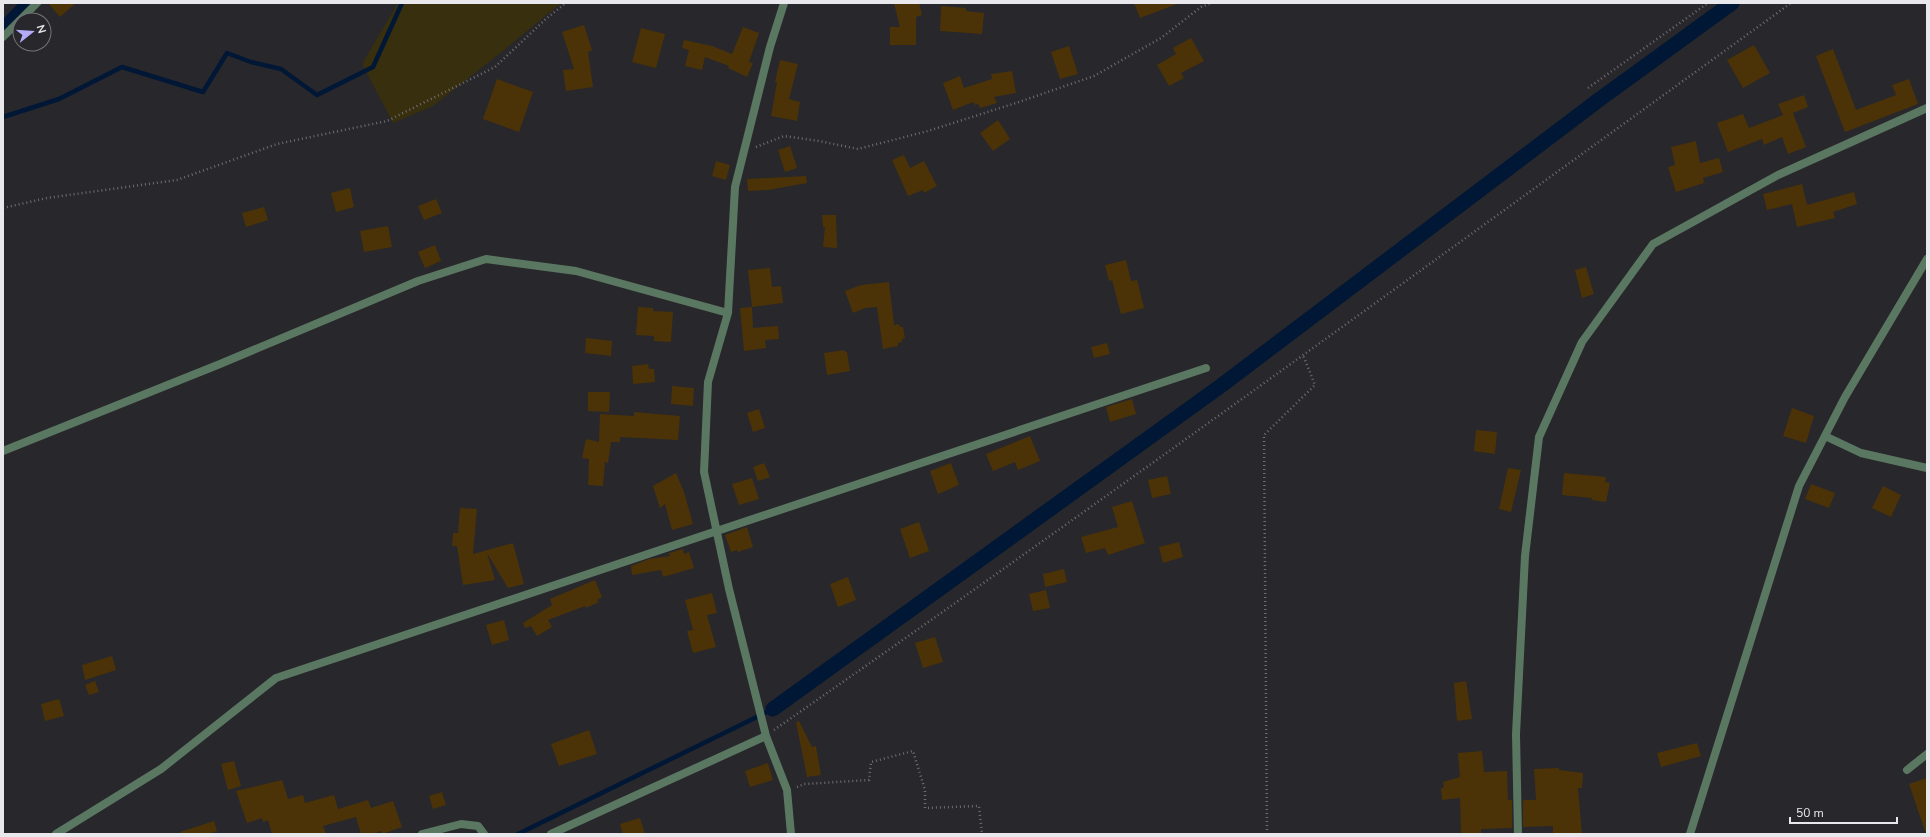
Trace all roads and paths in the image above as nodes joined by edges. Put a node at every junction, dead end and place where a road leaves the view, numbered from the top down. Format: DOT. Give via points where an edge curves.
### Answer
graph roads {
  1 [pos="37,3"];
  2 [pos="566,3"];
  3 [pos="784,3"];
  4 [pos="1212,3"];
  5 [pos="1708,3"];
  6 [pos="1791,3"];
  7 [pos="28,12"];
  8 [pos="12,28"];
  9 [pos="3,38"];
  10 [pos="1588,88"];
  11 [pos="1927,108"];
  12 [pos="744,151"];
  13 [pos="3,208"];
  14 [pos="1927,260"];
  15 [pos="728,313"];
  16 [pos="1304,355"];
  17 [pos="1206,368"];
  18 [pos="1825,436"];
  19 [pos="3,451"];
  20 [pos="1927,468"];
  21 [pos="716,531"];
  22 [pos="766,736"];
  23 [pos="1927,754"];
  24 [pos="1907,770"];
  25 [pos="787,790"];
  26 [pos="56,834"];
  27 [pos="422,834"];
  28 [pos="484,834"];
  29 [pos="551,834"];
  30 [pos="791,834"];
  31 [pos="982,834"];
  32 [pos="1267,834"];
  33 [pos="1518,834"];
  34 [pos="1690,834"];
  1 -- 7 [label="street"];
  2 -- 13 [label="path" via="495,67 387,121 277,144 177,180 47,198"];
  3 -- 12 [label="street" via="770,47"];
  4 -- 12 [label="path" via="1201,7 1161,38 1094,76 928,131 858,149 819,140 784,136"];
  5 -- 10 [label="path"];
  6 -- 16 [label="path"];
  8 -- 9 [label="street"];
  11 -- 33 [label="street" via="1778,175 1653,244 1582,342 1539,437 1525,556 1516,734"];
  12 -- 15 [label="street" via="735,187"];
  14 -- 18 [label="street"];
  15 -- 19 [label="street" via="576,271 486,259 418,281"];
  15 -- 21 [label="street" via="708,382 704,472"];
  16 -- 22 [label="path"];
  16 -- 32 [label="path" via="1315,386 1264,435"];
  17 -- 21 [label="street"];
  18 -- 20 [label="street" via="1861,453"];
  18 -- 34 [label="street" via="1799,486"];
  21 -- 22 [label="street"];
  21 -- 26 [label="street" via="276,678 162,769"];
  22 -- 25 [label="street"];
  22 -- 29 [label="street"];
  23 -- 24 [label="street"];
  25 -- 30 [label="street"];
  25 -- 31 [label="path" via="804,784 869,780 871,762 913,751 924,790 925,808 979,806"];
  27 -- 28 [label="street" via="462,824 478,826"];
}
